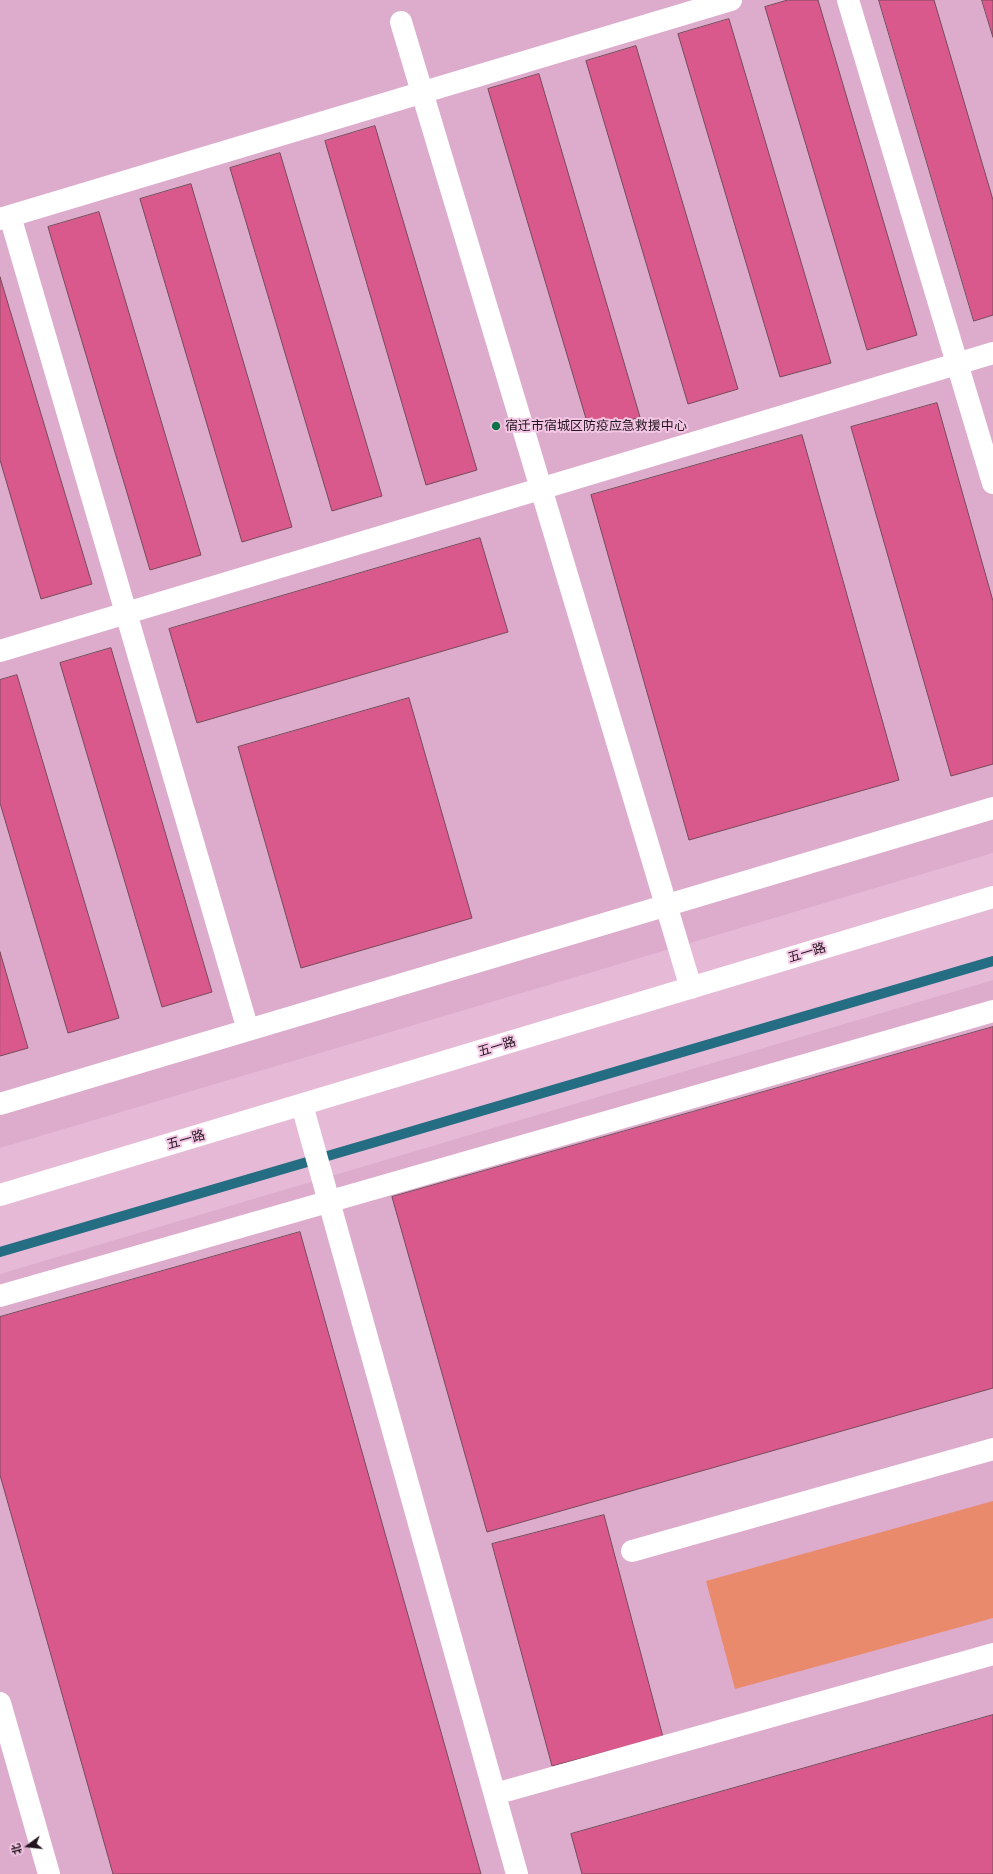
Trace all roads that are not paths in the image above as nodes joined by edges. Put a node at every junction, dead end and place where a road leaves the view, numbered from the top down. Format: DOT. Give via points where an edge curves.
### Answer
graph roads {
  1 [pos="731,0"];
  2 [pos="848,0"];
  3 [pos="401,22"];
  4 [pos="422,92"];
  5 [pos="5,217"];
  6 [pos="993,353"];
  7 [pos="957,364"];
  8 [pos="993,483"];
  9 [pos="541,488"];
  10 [pos="126,613"];
  11 [pos="0,651"];
  12 [pos="993,808"];
  13 [pos="993,897"];
  14 [pos="666,906"];
  15 [pos="691,988"];
  16 [pos="993,1011"];
  17 [pos="248,1030"];
  18 [pos="0,1104"];
  19 [pos="302,1105"];
  20 [pos="0,1195"];
  21 [pos="329,1201"];
  22 [pos="0,1296"];
  23 [pos="993,1449"];
  24 [pos="632,1551"];
  25 [pos="993,1654"];
  26 [pos="0,1703"];
  27 [pos="494,1794"];
  28 [pos="49,1874"];
  29 [pos="517,1874"];
  1 -- 4 [label="street"];
  2 -- 7 [label="street"];
  3 -- 4 [label="street"];
  4 -- 5 [label="street"];
  4 -- 9 [label="street"];
  5 -- 10 [label="street"];
  6 -- 7 [label="street"];
  7 -- 8 [label="street"];
  7 -- 9 [label="street"];
  9 -- 10 [label="street"];
  9 -- 14 [label="street"];
  10 -- 11 [label="street"];
  10 -- 17 [label="street"];
  12 -- 14 [label="street"];
  13 -- 15 [label="street, 五一路"];
  14 -- 15 [label="street"];
  14 -- 17 [label="street"];
  15 -- 19 [label="street, 五一路"];
  16 -- 21 [label="street"];
  17 -- 18 [label="street"];
  19 -- 20 [label="street, 五一路"];
  19 -- 21 [label="street"];
  21 -- 22 [label="street"];
  21 -- 27 [label="street"];
  23 -- 24 [label="street"];
  25 -- 27 [label="street"];
  26 -- 28 [label="street"];
  27 -- 29 [label="street"];
}
